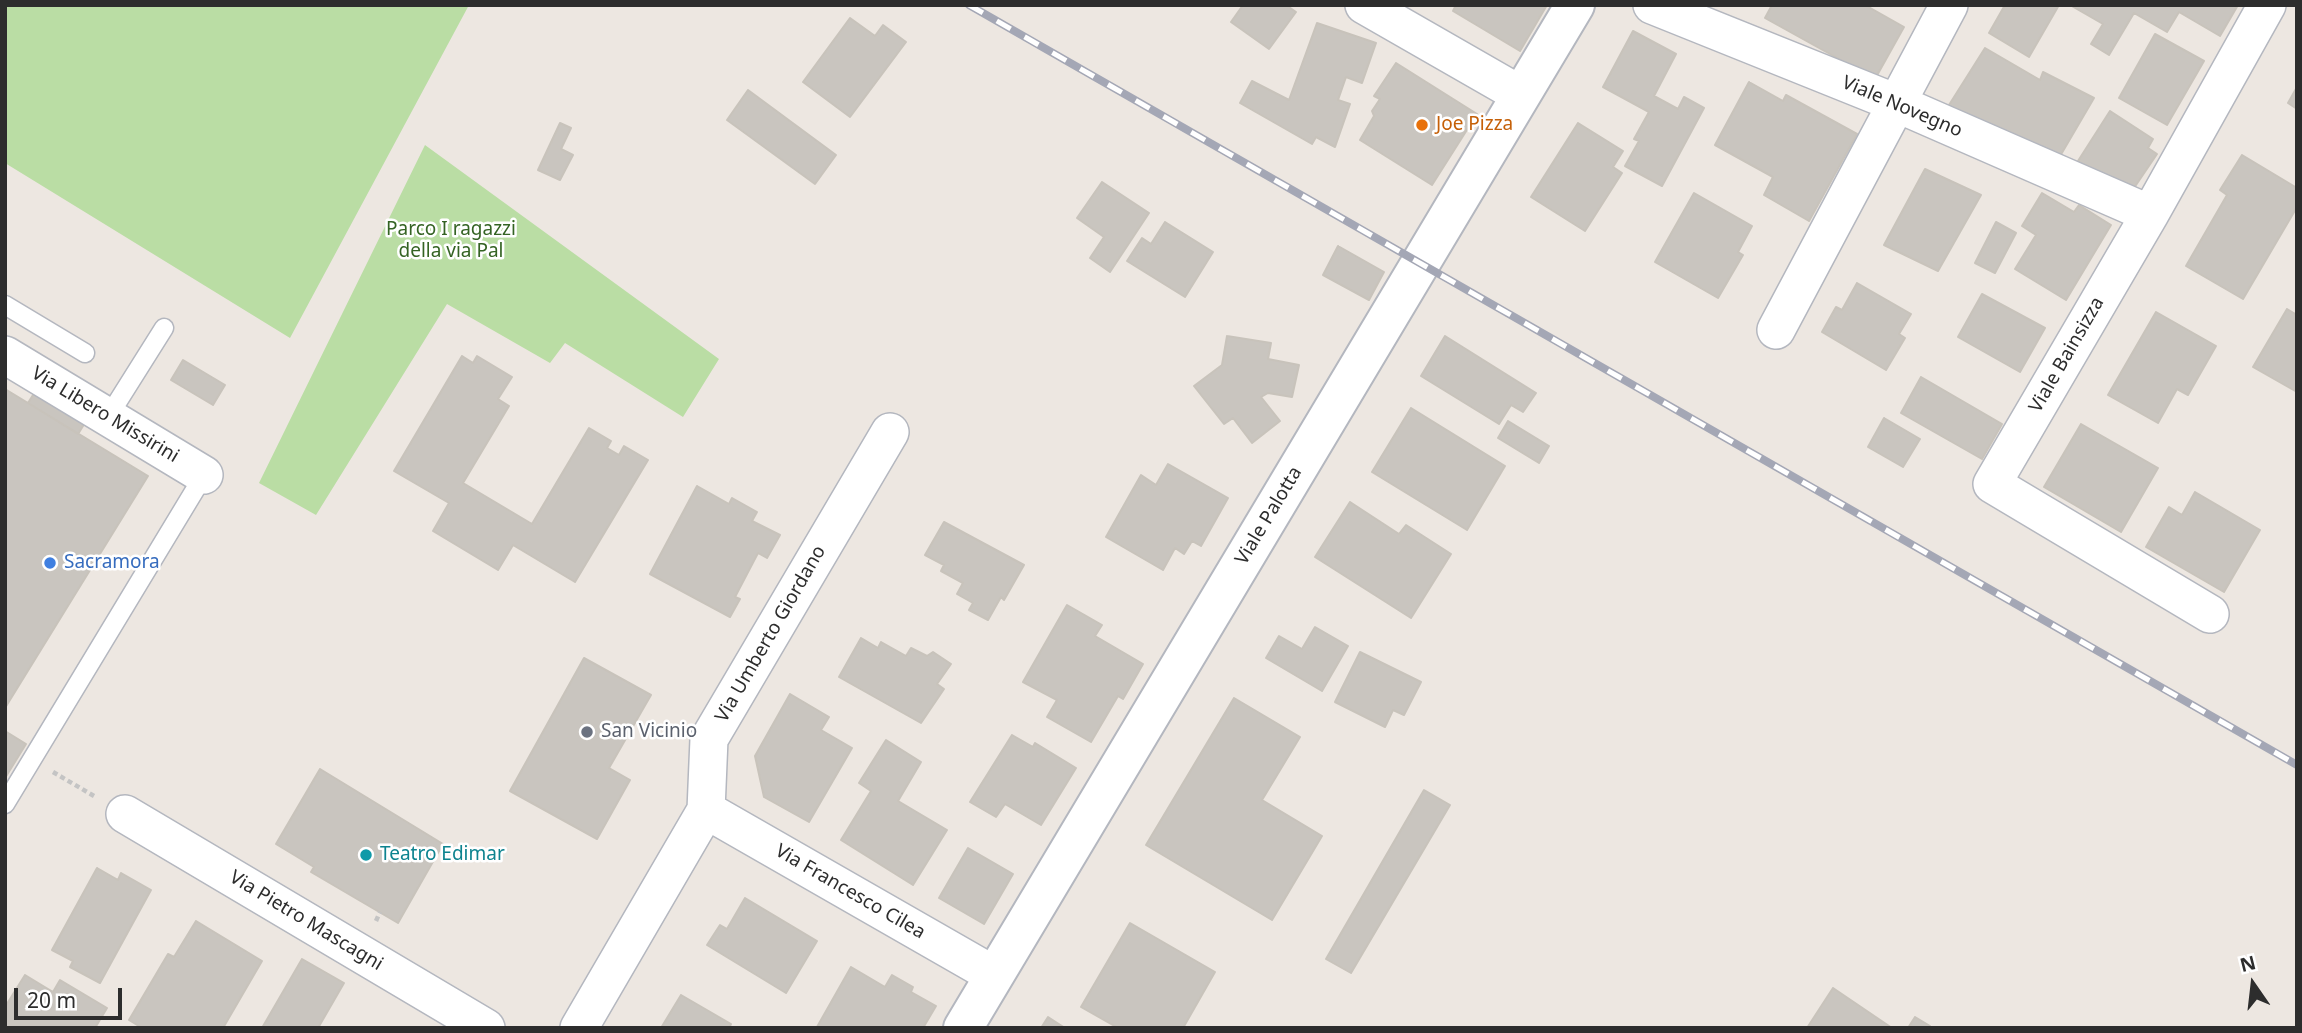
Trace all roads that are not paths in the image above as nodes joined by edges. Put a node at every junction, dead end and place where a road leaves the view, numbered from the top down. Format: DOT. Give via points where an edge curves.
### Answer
graph roads {
  1 [pos="1364,5"];
  2 [pos="1575,5"];
  3 [pos="1652,5"];
  4 [pos="1949,5"];
  5 [pos="2267,5"];
  6 [pos="1521,95"];
  7 [pos="1896,103"];
  8 [pos="2150,214"];
  9 [pos="5,305"];
  10 [pos="164,328"];
  11 [pos="1776,330"];
  12 [pos="85,353"];
  13 [pos="5,355"];
  14 [pos="108,417"];
  15 [pos="890,432"];
  16 [pos="204,475"];
  17 [pos="2210,614"];
  18 [pos="5,804"];
  19 [pos="706,810"];
  20 [pos="125,814"];
  21 [pos="994,975"];
  22 [pos="486,1028"];
  23 [pos="579,1028"];
  24 [pos="963,1028"];
  1 -- 6 [label="street"];
  2 -- 6 [label="street, Viale Palotta"];
  3 -- 7 [label="street, Viale Novegno"];
  4 -- 7 [label="street"];
  5 -- 8 [label="street, Viale Bainsizza"];
  6 -- 21 [label="street, Viale Palotta"];
  7 -- 8 [label="street, Viale Novegno"];
  7 -- 11 [label="street"];
  8 -- 17 [label="street, Viale Bainsizza" via="1992,484"];
  9 -- 12 [label="lane"];
  10 -- 14 [label="lane"];
  13 -- 14 [label="street, Via Libero Missirini"];
  14 -- 16 [label="street, Via Libero Missirini"];
  15 -- 19 [label="street, Via Umberto Giordano" via="709,739"];
  16 -- 18 [label="lane"];
  19 -- 21 [label="street, Via Francesco Cilea"];
  19 -- 23 [label="street, Via Umberto Giordano"];
  20 -- 22 [label="street, Via Pietro Mascagni"];
  21 -- 24 [label="street, Viale Palotta"];
}
